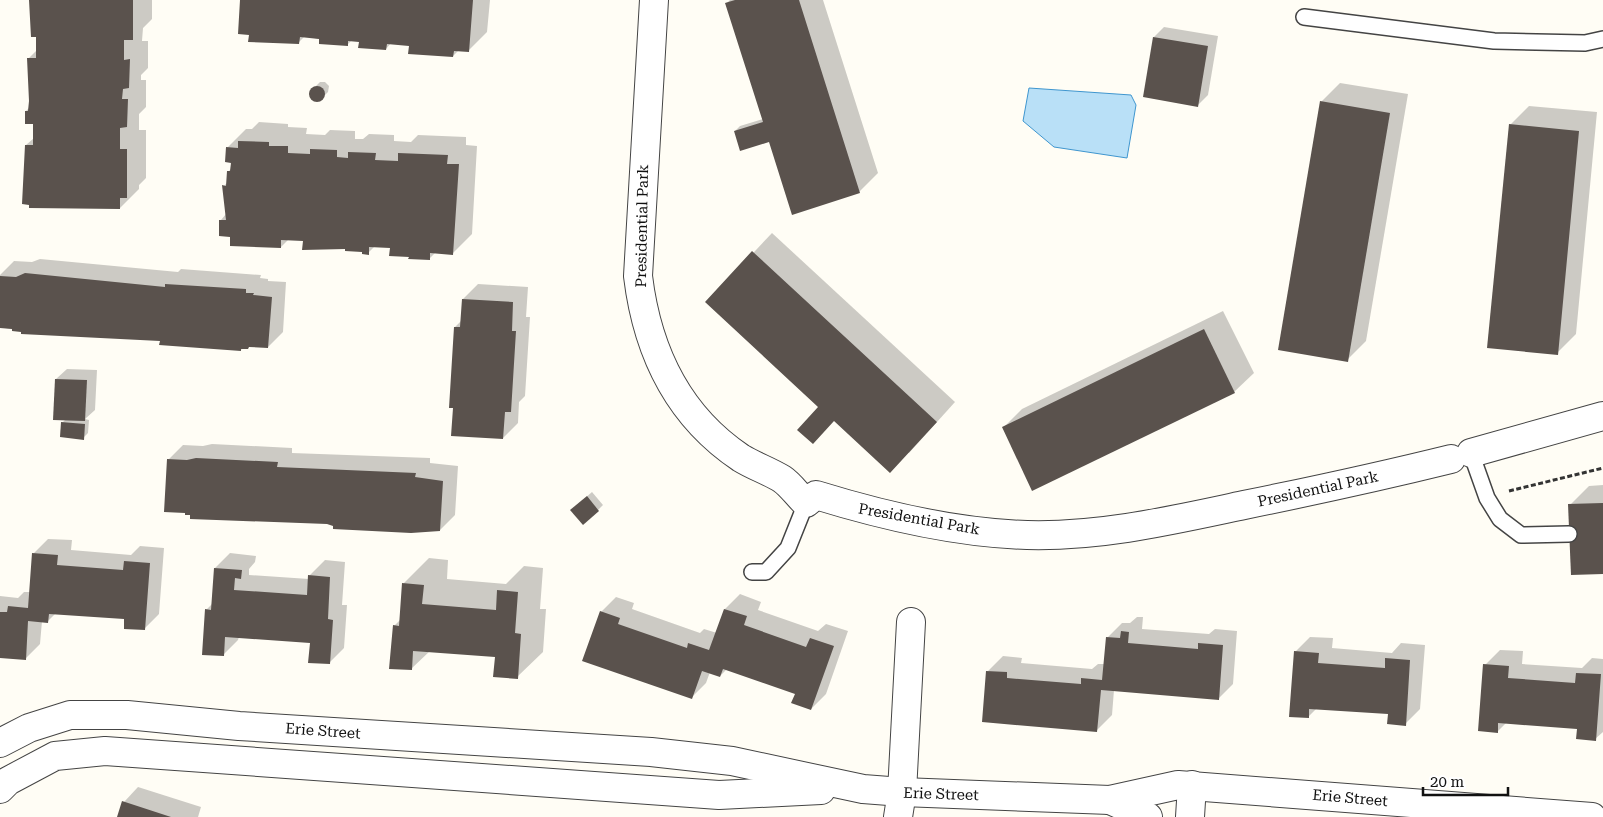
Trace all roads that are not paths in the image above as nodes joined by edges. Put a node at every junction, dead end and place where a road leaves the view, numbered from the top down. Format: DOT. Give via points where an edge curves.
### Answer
graph roads {
  1 [pos="654,0"];
  2 [pos="1304,17"];
  3 [pos="1603,39"];
  4 [pos="1603,416"];
  5 [pos="1461,456"];
  6 [pos="806,503"];
  7 [pos="1569,534"];
  8 [pos="752,572"];
  9 [pos="911,622"];
  10 [pos="0,743"];
  11 [pos="651,752"];
  12 [pos="1192,785"];
  13 [pos="0,789"];
  14 [pos="863,789"];
  15 [pos="646,790"];
  16 [pos="1110,800"];
  17 [pos="900,805"];
  18 [pos="1148,817"];
  19 [pos="1190,817"];
  20 [pos="1592,817"];
  1 -- 6 [label="street, Presidential Park" via="638,276 642,311 661,367 697,420 741,458 784,480"];
  2 -- 3 [label="lane" via="1494,41 1585,43"];
  4 -- 5 [label="street, Presidential Park"];
  5 -- 6 [label="street, Presidential Park" via="1162,523 1101,531 1028,534 973,530 873,513 816,495"];
  5 -- 7 [label="lane" via="1500,519 1521,535"];
  6 -- 8 [label="lane" via="788,548 766,572"];
  9 -- 17 [label="street"];
  10 -- 11 [label="street, Erie Street" via="29,728 70,715 127,715 239,726"];
  11 -- 14 [label="street, Erie Street" via="732,761"];
  11 -- 15 [label="street"];
  12 -- 16 [label="street, Erie Street" via="1178,785"];
  12 -- 19 [label="street"];
  12 -- 20 [label="street, Erie Street"];
  13 -- 15 [label="street, Erie Street" via="55,756 106,751"];
  14 -- 15 [label="street, Erie Street" via="719,794"];
  14 -- 17 [label="street, Erie Street"];
  16 -- 17 [label="street, Erie Street"];
  16 -- 18 [label="street, Erie Street"];
}
